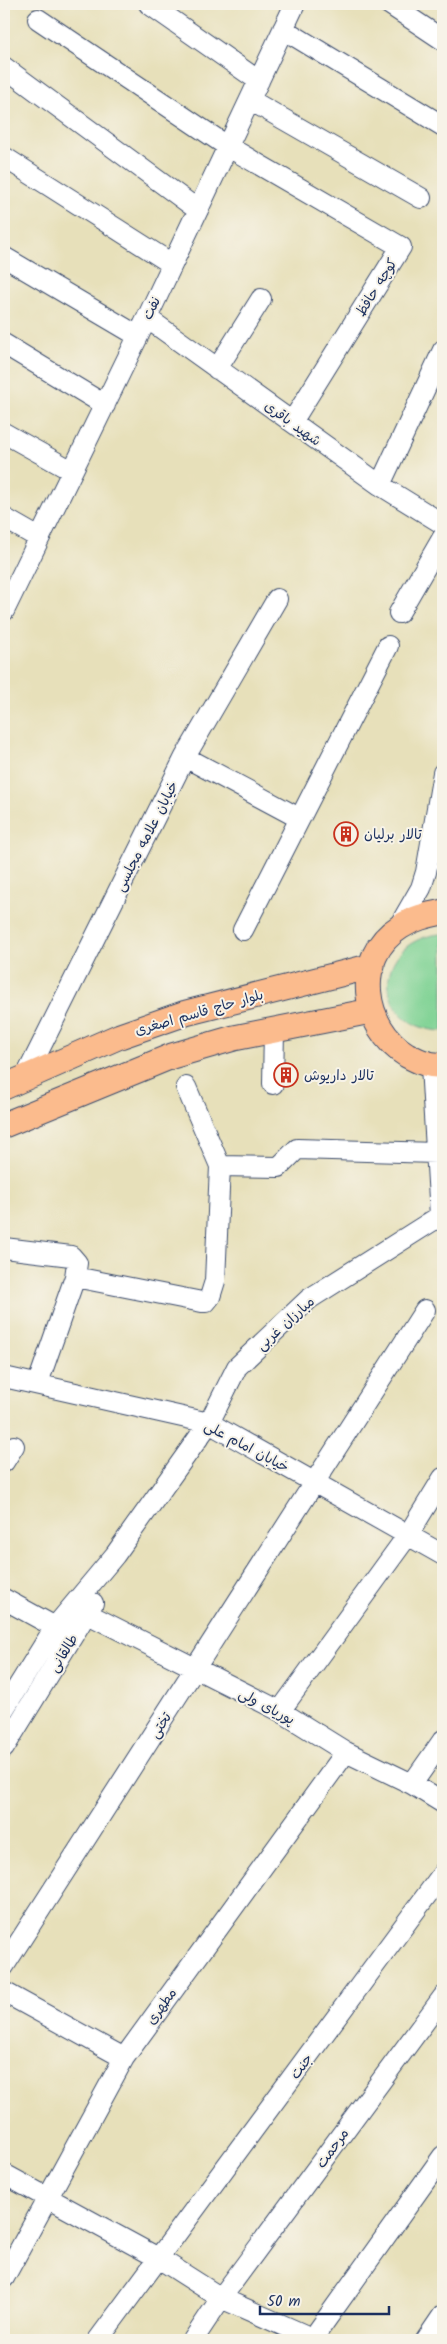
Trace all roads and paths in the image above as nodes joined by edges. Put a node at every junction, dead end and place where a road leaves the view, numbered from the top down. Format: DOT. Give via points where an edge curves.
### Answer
graph roads {
  1 [pos="149,4"];
  2 [pos="295,4"];
  3 [pos="389,4"];
  4 [pos="38,19"];
  5 [pos="283,29"];
  6 [pos="443,40"];
  7 [pos="4,67"];
  8 [pos="258,81"];
  9 [pos="250,100"];
  10 [pos="443,126"];
  11 [pos="227,146"];
  12 [pos="4,158"];
  13 [pos="421,198"];
  14 [pos="198,210"];
  15 [pos="4,258"];
  16 [pos="172,264"];
  17 [pos="261,299"];
  18 [pos="142,327"];
  19 [pos="4,344"];
  20 [pos="443,350"];
  21 [pos="217,369"];
  22 [pos="104,405"];
  23 [pos="292,422"];
  24 [pos="4,433"];
  25 [pos="72,471"];
  26 [pos="380,485"];
  27 [pos="4,518"];
  28 [pos="443,524"];
  29 [pos="443,537"];
  30 [pos="39,538"];
  31 [pos="277,599"];
  32 [pos="5,608"];
  33 [pos="399,613"];
  34 [pos="388,646"];
  35 [pos="185,757"];
  36 [pos="443,773"];
  37 [pos="299,818"];
  38 [pos="443,912"];
  39 [pos="398,928"];
  40 [pos="243,930"];
  41 [pos="372,966"];
  42 [pos="298,984"];
  43 [pos="371,1011"];
  44 [pos="311,1023"];
  45 [pos="274,1030"];
  46 [pos="437,1065"];
  47 [pos="14,1082"];
  48 [pos="273,1084"];
  49 [pos="186,1087"];
  50 [pos="4,1126"];
  51 [pos="436,1153"];
  52 [pos="220,1166"];
  53 [pos="441,1218"];
  54 [pos="4,1248"];
  55 [pos="75,1277"];
  56 [pos="425,1310"];
  57 [pos="4,1377"];
  58 [pos="38,1383"];
  59 [pos="209,1423"];
  60 [pos="443,1478"];
  61 [pos="315,1483"];
  62 [pos="408,1534"];
  63 [pos="115,1555"];
  64 [pos="443,1555"];
  65 [pos="4,1599"];
  66 [pos="88,1614"];
  67 [pos="54,1628"];
  68 [pos="196,1670"];
  69 [pos="4,1710"];
  70 [pos="280,1711"];
  71 [pos="443,1740"];
  72 [pos="4,1748"];
  73 [pos="346,1752"];
  74 [pos="412,1784"];
  75 [pos="443,1803"];
  76 [pos="443,1873"];
  77 [pos="4,1966"];
  78 [pos="4,1992"];
  79 [pos="443,1997"];
  80 [pos="124,2058"];
  81 [pos="443,2156"];
  82 [pos="4,2174"];
  83 [pos="48,2198"];
  84 [pos="160,2259"];
  85 [pos="4,2278"];
  86 [pos="221,2298"];
  87 [pos="443,2316"];
  88 [pos="315,2339"];
  89 [pos="98,2340"];
  90 [pos="193,2340"];
  91 [pos="426,2340"];
  1 -- 8 [label="street"];
  2 -- 5 [label="street, نفت"];
  3 -- 6 [label="street"];
  4 -- 11 [label="street"];
  5 -- 8 [label="street, نفت"];
  5 -- 10 [label="street"];
  7 -- 14 [label="street"];
  8 -- 9 [label="street, نفت"];
  9 -- 11 [label="street, نفت"];
  9 -- 13 [label="street"];
  11 -- 14 [label="street, نفت"];
  11 -- 23 [label="street, کوچه حافظ" via="401,247"];
  12 -- 16 [label="street"];
  14 -- 16 [label="street, نفت"];
  15 -- 18 [label="street, شهید باقری"];
  16 -- 18 [label="street, نفت"];
  17 -- 21 [label="street"];
  18 -- 21 [label="street, شهید باقری"];
  18 -- 22 [label="street, نفت"];
  19 -- 22 [label="street"];
  20 -- 26 [label="street"];
  21 -- 23 [label="street, شهید باقری"];
  22 -- 25 [label="street, نفت"];
  23 -- 26 [label="street, شهید باقری"];
  24 -- 25 [label="street"];
  25 -- 30 [label="street, نفت"];
  26 -- 28 [label="street, شهید باقری"];
  27 -- 30 [label="street"];
  29 -- 33 [label="street"];
  30 -- 32 [label="street, نفت"];
  31 -- 35 [label="street, خیابان علامه مجلسی"];
  34 -- 37 [label="street"];
  35 -- 37 [label="street"];
  35 -- 47 [label="street, خیابان علامه مجلسی"];
  36 -- 39 [label="street" via="424,880"];
  37 -- 40 [label="street"];
  38 -- 39 [label="main road" via="420,916"];
  39 -- 41 [label="main road" via="382,945"];
  41 -- 42 [label="main road, بلوار حاج قاسم اصغری"];
  41 -- 43 [label="main road" via="368,989"];
  42 -- 44 [label="main road" via="312,1008"];
  42 -- 47 [label="main road, بلوار حاج قاسم اصغری" via="186,1013 120,1036"];
  43 -- 44 [label="main road"];
  43 -- 46 [label="main road" via="381,1032 396,1048"];
  44 -- 45 [label="main road"];
  45 -- 48 [label="street"];
  45 -- 50 [label="main road" via="172,1056"];
  46 -- 51 [label="street"];
  49 -- 52 [label="street"];
  51 -- 52 [label="street" via="297,1149 279,1167"];
  51 -- 53 [label="street"];
  52 -- 55 [label="street" via="214,1281 206,1302"];
  53 -- 59 [label="street, مبارزان غربی" via="309,1299 238,1367"];
  54 -- 55 [label="street" via="72,1256 77,1263"];
  55 -- 58 [label="street"];
  56 -- 61 [label="street, تختی"];
  57 -- 58 [label="street, خیابان امام علی"];
  58 -- 59 [label="street, خیابان امام علی"];
  59 -- 61 [label="street, خیابان امام علی"];
  59 -- 63 [label="street, طالقانی"];
  60 -- 62 [label="street"];
  61 -- 62 [label="street, خیابان امام علی"];
  61 -- 68 [label="street, تختی"];
  62 -- 64 [label="street, خیابان امام علی"];
  62 -- 70 [label="street"];
  63 -- 66 [label="street, طالقانی"];
  63 -- 67 [label="street, طالقانی"];
  65 -- 67 [label="street"];
  66 -- 68 [label="street, پوریای ولی"];
  66 -- 72 [label="street, طالقانی"];
  67 -- 69 [label="street, طالقانی"];
  68 -- 70 [label="street, پوریای ولی"];
  68 -- 77 [label="street, تختی"];
  70 -- 73 [label="street, پوریای ولی"];
  71 -- 74 [label="street"];
  73 -- 74 [label="street, پوریای ولی"];
  73 -- 80 [label="street, مطهری"];
  74 -- 75 [label="street, پوریای ولی"];
  76 -- 84 [label="street, جنت"];
  78 -- 80 [label="street"];
  79 -- 86 [label="street, مرحمت"];
  80 -- 83 [label="street, مطهری"];
  81 -- 88 [label="street"];
  82 -- 83 [label="street"];
  83 -- 84 [label="street"];
  83 -- 85 [label="street, مطهری"];
  84 -- 86 [label="street"];
  84 -- 89 [label="street, جنت"];
  86 -- 88 [label="street"];
  86 -- 90 [label="street, مرحمت"];
  87 -- 91 [label="street"];
}
